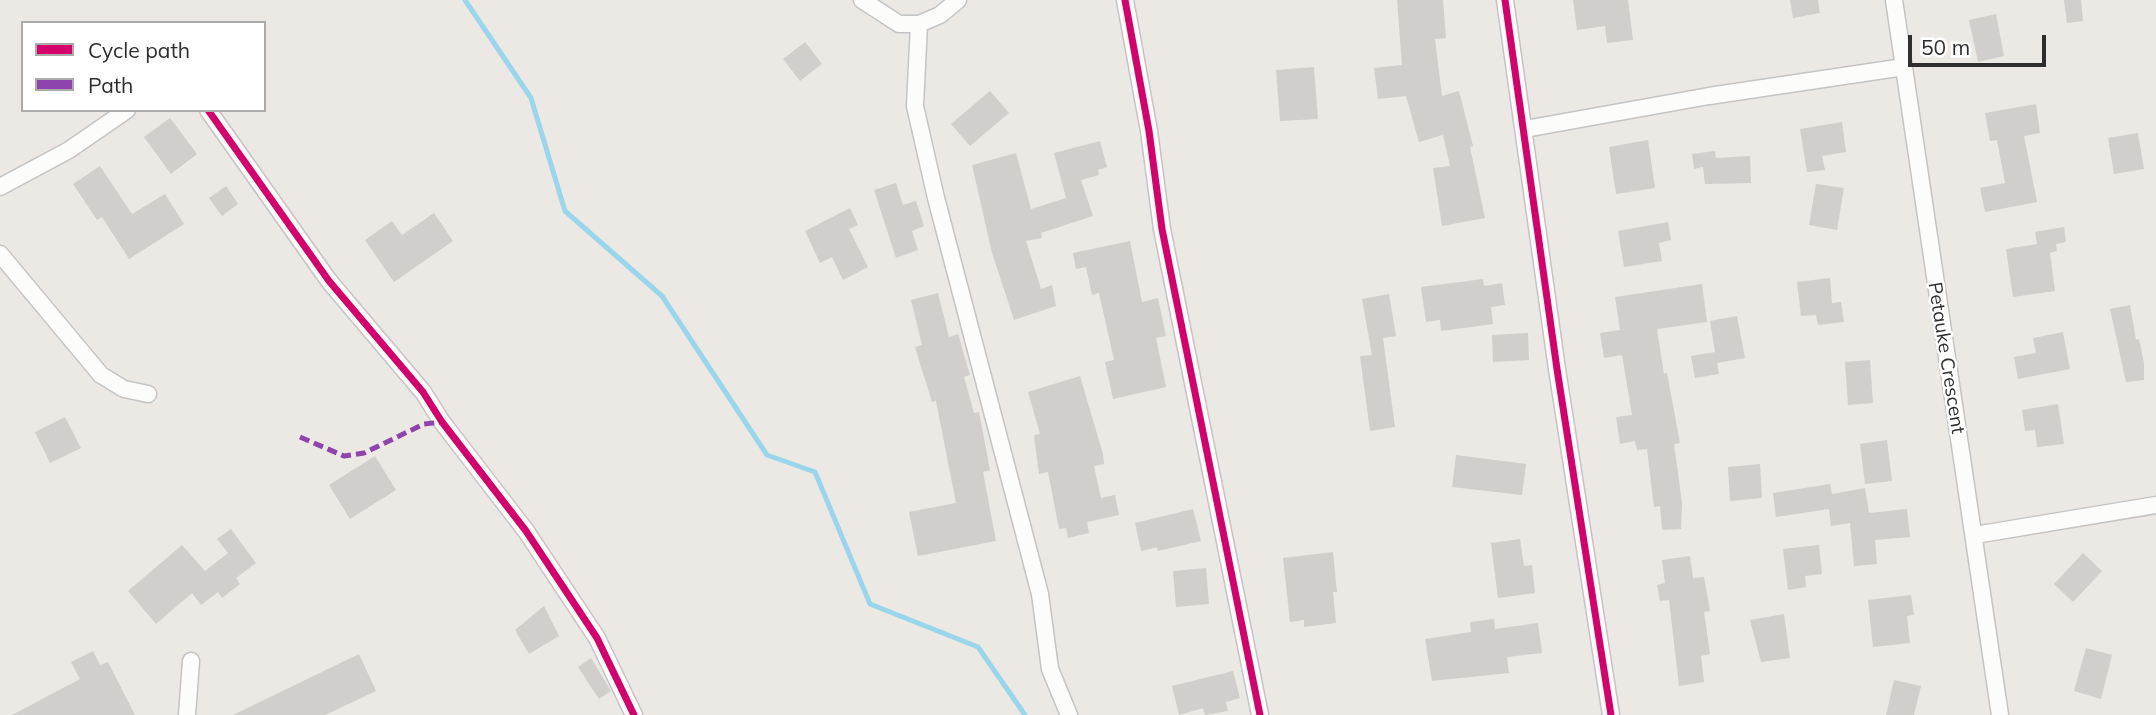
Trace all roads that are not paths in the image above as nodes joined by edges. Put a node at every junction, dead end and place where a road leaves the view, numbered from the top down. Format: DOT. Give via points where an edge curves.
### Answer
graph roads {
  1 [pos="862,0"];
  2 [pos="958,0"];
  3 [pos="1125,0"];
  4 [pos="1505,0"];
  5 [pos="1894,0"];
  6 [pos="919,24"];
  7 [pos="1903,67"];
  8 [pos="124,112"];
  9 [pos="209,112"];
  10 [pos="1525,130"];
  11 [pos="0,187"];
  12 [pos="0,254"];
  13 [pos="148,394"];
  14 [pos="2156,505"];
  15 [pos="1975,535"];
  16 [pos="191,661"];
  17 [pos="187,715"];
  18 [pos="634,715"];
  19 [pos="1069,715"];
  20 [pos="1260,715"];
  21 [pos="1611,715"];
  22 [pos="2000,715"];
  1 -- 6 [label="street" via="899,24"];
  2 -- 6 [label="street"];
  3 -- 20 [label="street" via="1164,242"];
  4 -- 10 [label="street"];
  5 -- 7 [label="street, Petauke Crescent"];
  6 -- 19 [label="street" via="915,106 1040,594 1050,669"];
  7 -- 10 [label="street"];
  7 -- 15 [label="street, Petauke Crescent"];
  8 -- 11 [label="street" via="69,150"];
  9 -- 18 [label="street" via="329,281 423,392 526,531 597,638"];
  10 -- 21 [label="street"];
  12 -- 13 [label="street" via="101,375 124,389"];
  14 -- 15 [label="street"];
  15 -- 22 [label="street, Petauke Crescent"];
  16 -- 17 [label="street"];
}
